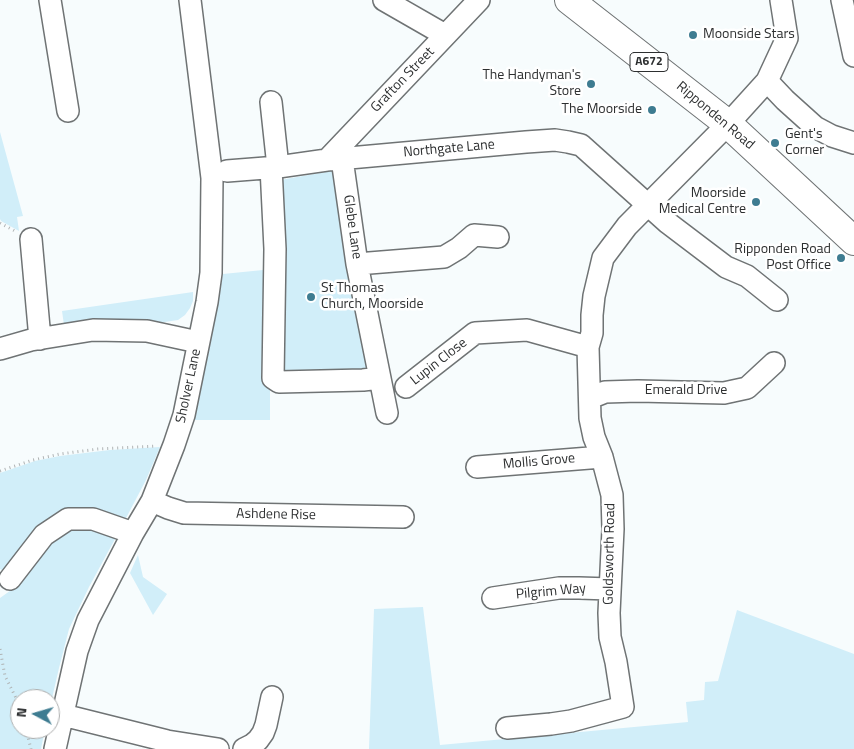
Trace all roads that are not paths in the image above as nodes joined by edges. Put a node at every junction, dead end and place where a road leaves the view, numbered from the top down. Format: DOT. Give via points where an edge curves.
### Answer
graph roads {
  1 [pos="50,0"];
  2 [pos="190,0"];
  3 [pos="384,0"];
  4 [pos="479,0"];
  5 [pos="569,0"];
  6 [pos="781,0"];
  7 [pos="842,0"];
  8 [pos="445,35"];
  9 [pos="854,56"];
  10 [pos="767,81"];
  11 [pos="271,102"];
  12 [pos="68,111"];
  13 [pos="728,124"];
  14 [pos="854,143"];
  15 [pos="334,160"];
  16 [pos="274,167"];
  17 [pos="227,171"];
  18 [pos="648,206"];
  19 [pos="498,236"];
  20 [pos="31,239"];
  21 [pos="854,241"];
  22 [pos="357,264"];
  23 [pos="777,300"];
  24 [pos="40,339"];
  25 [pos="198,342"];
  26 [pos="588,347"];
  27 [pos="0,349"];
  28 [pos="774,363"];
  29 [pos="380,378"];
  30 [pos="406,387"];
  31 [pos="590,398"];
  32 [pos="387,413"];
  33 [pos="602,457"];
  34 [pos="476,467"];
  35 [pos="152,501"];
  36 [pos="403,516"];
  37 [pos="133,533"];
  38 [pos="10,579"];
  39 [pos="610,589"];
  40 [pos="493,598"];
  41 [pos="272,697"];
  42 [pos="63,715"];
  43 [pos="507,728"];
  44 [pos="56,749"];
  45 [pos="218,749"];
  46 [pos="244,749"];
  1 -- 12 [label="street"];
  2 -- 25 [label="street, Sholver Lane" via="212,178 211,273"];
  3 -- 8 [label="street"];
  4 -- 8 [label="street, Grafton Street"];
  5 -- 13 [label="main road, Ripponden Road / A672"];
  6 -- 10 [label="street, Goldsworth Road" via="787,38"];
  7 -- 9 [label="street"];
  8 -- 15 [label="street, Grafton Street"];
  10 -- 13 [label="street, Goldsworth Road"];
  10 -- 14 [label="street" via="815,126"];
  11 -- 16 [label="street"];
  13 -- 18 [label="street, Goldsworth Road"];
  13 -- 21 [label="main road, Ripponden Road / A672"];
  15 -- 16 [label="street, Northgate Lane"];
  15 -- 18 [label="street, Northgate Lane" via="555,140 580,146"];
  15 -- 22 [label="street, Glebe Lane"];
  16 -- 17 [label="street, Northgate Lane"];
  16 -- 29 [label="street" via="273,378 279,382"];
  18 -- 23 [label="street, Northgate Lane" via="726,267 747,276"];
  18 -- 26 [label="street, Goldsworth Road" via="627,226 603,258 594,296"];
  19 -- 22 [label="street" via="474,235 444,256"];
  20 -- 24 [label="street"];
  22 -- 29 [label="street, Glebe Lane"];
  24 -- 25 [label="street" via="93,330 147,331"];
  24 -- 27 [label="street"];
  25 -- 35 [label="street, Sholver Lane" via="184,415"];
  26 -- 30 [label="street, Lupin Close" via="527,330 475,334"];
  26 -- 31 [label="street, Goldsworth Road"];
  28 -- 31 [label="street, Emerald Drive" via="747,388 724,393 605,392"];
  29 -- 32 [label="street, Glebe Lane"];
  31 -- 33 [label="street, Goldsworth Road" via="590,418"];
  33 -- 34 [label="street, Mollis Grove"];
  33 -- 39 [label="street, Goldsworth Road" via="612,495"];
  35 -- 36 [label="street, Ashdene Rise" via="184,513"];
  35 -- 37 [label="street, Sholver Lane"];
  37 -- 38 [label="street" via="93,519 68,519 44,535"];
  37 -- 42 [label="street, Sholver Lane" via="88,620 77,651"];
  39 -- 40 [label="street, Pilgrim Way" via="559,588"];
  39 -- 43 [label="street, Goldsworth Road" via="610,637 623,707 571,721"];
  41 -- 46 [label="street" via="263,733"];
  42 -- 44 [label="street, Sholver Lane"];
  42 -- 45 [label="street" via="167,741"];
}
